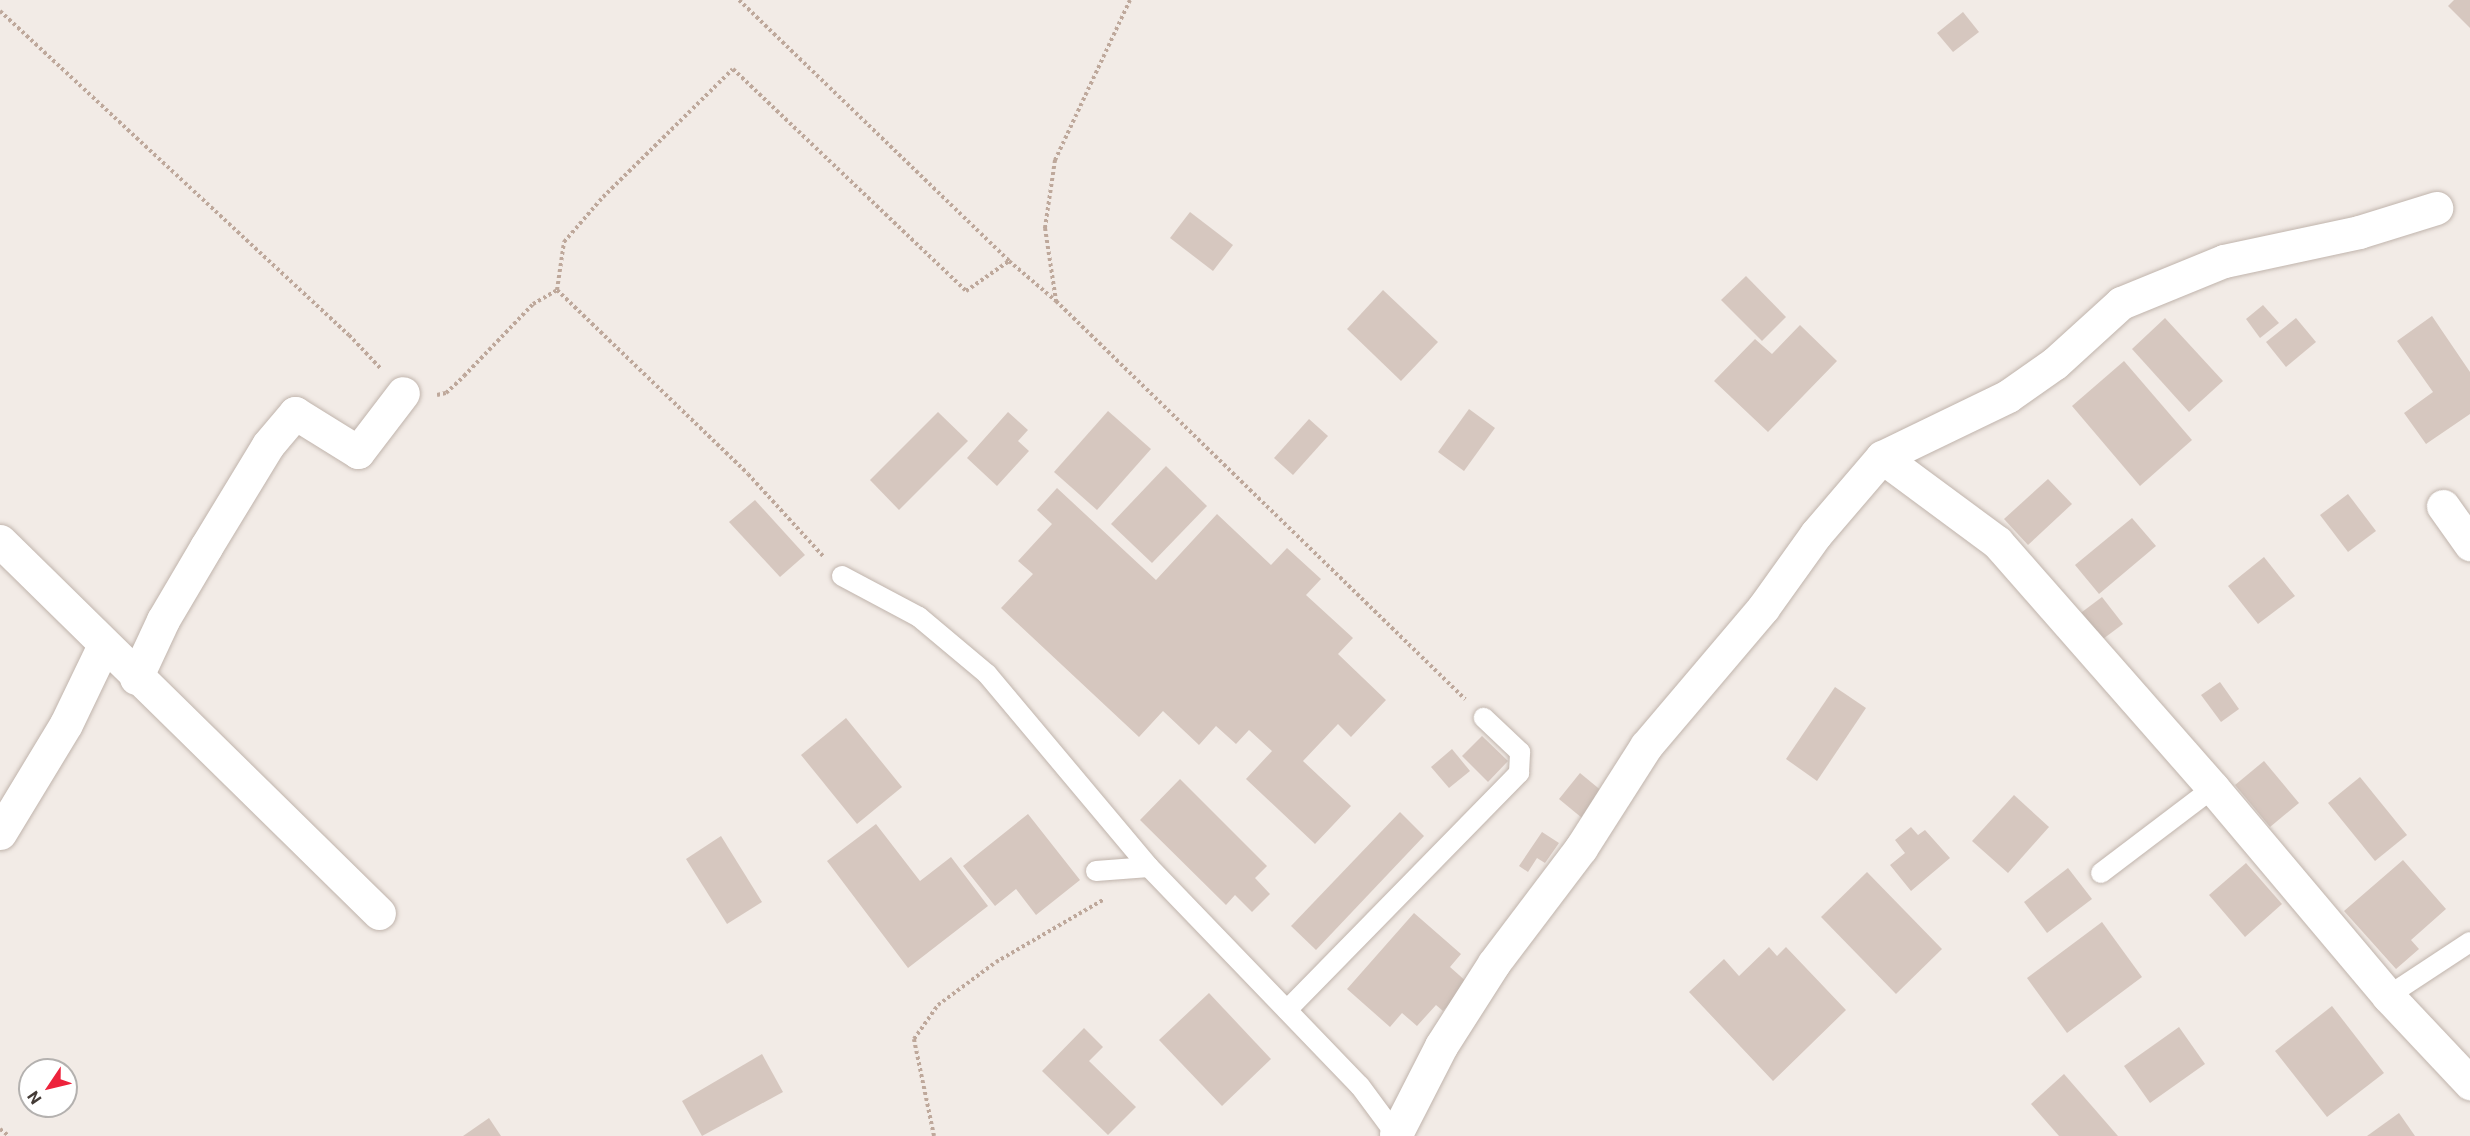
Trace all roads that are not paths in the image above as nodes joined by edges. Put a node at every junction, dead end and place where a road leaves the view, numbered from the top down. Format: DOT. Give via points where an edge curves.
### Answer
graph roads {
  1 [pos="2436,208"];
  2 [pos="403,393"];
  3 [pos="1882,457"];
  4 [pos="2443,506"];
  5 [pos="0,541"];
  6 [pos="2470,544"];
  7 [pos="842,576"];
  8 [pos="104,645"];
  9 [pos="136,678"];
  10 [pos="1484,718"];
  11 [pos="2213,788"];
  12 [pos="0,833"];
  13 [pos="1149,867"];
  14 [pos="1096,871"];
  15 [pos="2101,873"];
  16 [pos="379,913"];
  17 [pos="2470,942"];
  18 [pos="2388,996"];
  19 [pos="1287,1010"];
  20 [pos="2470,1083"];
  21 [pos="1397,1135"];
  1 -- 3 [label="street" via="2359,232 2224,261 2121,303 2055,363 2008,396"];
  2 -- 9 [label="street" via="358,452 295,413 268,445 206,547 163,620"];
  3 -- 11 [label="street" via="1997,542"];
  3 -- 21 [label="street" via="1816,534 1763,608 1646,746 1581,848 1494,963 1441,1046"];
  4 -- 6 [label="street"];
  5 -- 8 [label="street"];
  7 -- 13 [label="lane" via="919,617 987,674"];
  8 -- 9 [label="street"];
  8 -- 12 [label="street" via="66,724"];
  9 -- 16 [label="street"];
  10 -- 19 [label="lane" via="1520,752 1519,773"];
  11 -- 15 [label="lane"];
  11 -- 18 [label="street"];
  13 -- 14 [label="lane"];
  13 -- 19 [label="lane"];
  17 -- 18 [label="lane"];
  18 -- 20 [label="street"];
  19 -- 21 [label="lane" via="1360,1086"];
}
